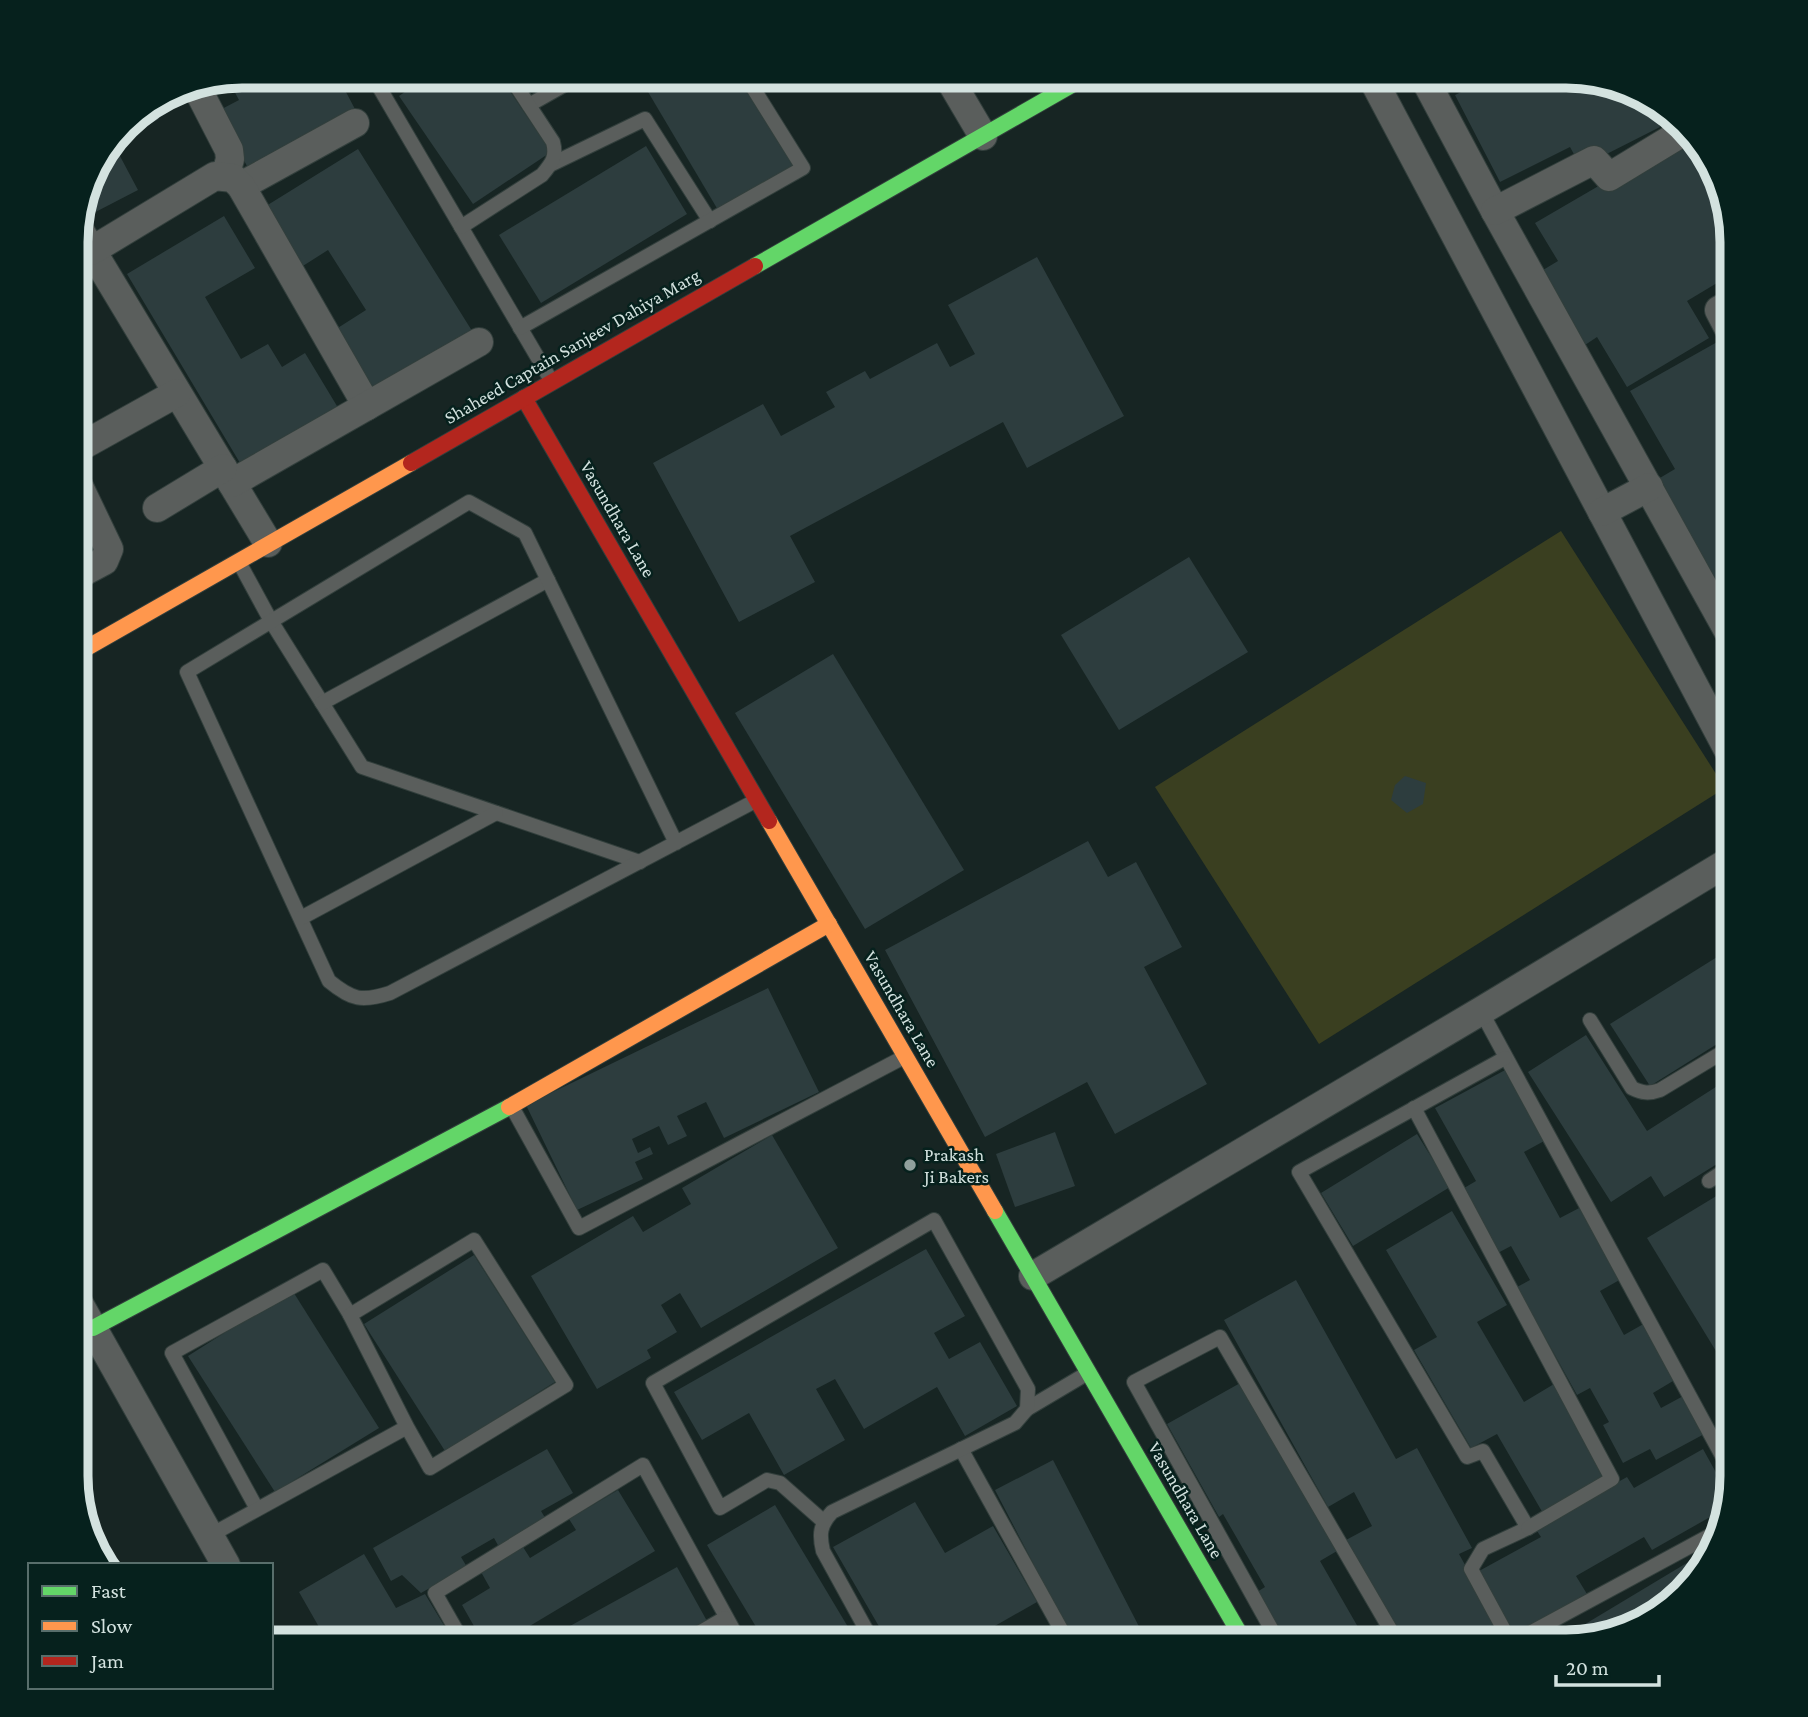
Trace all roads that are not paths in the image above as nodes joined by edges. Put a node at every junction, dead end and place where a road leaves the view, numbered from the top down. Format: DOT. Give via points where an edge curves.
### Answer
graph roads {
  1 [pos="954,87"];
  2 [pos="1068,87"];
  3 [pos="1377,87"];
  4 [pos="1429,87"];
  5 [pos="384,88"];
  6 [pos="517,88"];
  7 [pos="559,88"];
  8 [pos="753,88"];
  9 [pos="200,94"];
  10 [pos="528,105"];
  11 [pos="355,123"];
  12 [pos="983,136"];
  13 [pos="1678,136"];
  14 [pos="552,164"];
  15 [pos="233,182"];
  16 [pos="1494,211"];
  17 [pos="710,220"];
  18 [pos="461,227"];
  19 [pos="88,246"];
  20 [pos="91,251"];
  21 [pos="520,328"];
  22 [pos="479,342"];
  23 [pos="552,382"];
  24 [pos="177,393"];
  25 [pos="524,398"];
  26 [pos="367,406"];
  27 [pos="88,443"];
  28 [pos="227,475"];
  29 [pos="1649,486"];
  30 [pos="88,505"];
  31 [pos="157,508"];
  32 [pos="1602,512"];
  33 [pos="268,543"];
  34 [pos="238,560"];
  35 [pos="88,570"];
  36 [pos="548,580"];
  37 [pos="1720,618"];
  38 [pos="271,621"];
  39 [pos="88,647"];
  40 [pos="322,704"];
  41 [pos="1720,736"];
  42 [pos="757,800"];
  43 [pos="496,813"];
  44 [pos="676,842"];
  45 [pos="640,862"];
  46 [pos="1720,866"];
  47 [pos="301,918"];
  48 [pos="829,924"];
  49 [pos="1481,1011"];
  50 [pos="1590,1020"];
  51 [pos="1720,1054"];
  52 [pos="905,1057"];
  53 [pos="1505,1058"];
  54 [pos="512,1107"];
  55 [pos="1414,1108"];
  56 [pos="1720,1174"];
  57 [pos="1709,1181"];
  58 [pos="1033,1276"];
  59 [pos="350,1315"];
  60 [pos="88,1319"];
  61 [pos="93,1328"];
  62 [pos="1088,1373"];
  63 [pos="1027,1409"];
  64 [pos="407,1427"];
  65 [pos="961,1448"];
  66 [pos="1720,1452"];
  67 [pos="257,1509"];
  68 [pos="823,1521"];
  69 [pos="1528,1528"];
  70 [pos="209,1536"];
  71 [pos="1708,1537"];
  72 [pos="225,1563"];
  73 [pos="725,1618"];
  74 [pos="456,1630"];
  75 [pos="704,1630"];
  76 [pos="732,1630"];
  77 [pos="866,1630"];
  78 [pos="1061,1630"];
  79 [pos="1237,1630"];
  80 [pos="1271,1630"];
  81 [pos="1390,1630"];
  82 [pos="1505,1630"];
  83 [pos="1534,1630"];
  1 -- 12 [label="street"];
  2 -- 12 [label="street, Shaheed Captain Sanjeev Dahiya Marg"];
  3 -- 32 [label="street"];
  4 -- 16 [label="street"];
  5 -- 18 [label="lane"];
  6 -- 10 [label="lane"];
  7 -- 10 [label="lane"];
  8 -- 17 [label="lane" via="803,168"];
  9 -- 15 [label="street" via="229,150"];
  10 -- 14 [label="lane" via="553,142"];
  11 -- 15 [label="street"];
  12 -- 23 [label="street, Shaheed Captain Sanjeev Dahiya Marg"];
  13 -- 16 [label="street" via="1609,177 1594,160"];
  14 -- 17 [label="lane" via="645,119"];
  14 -- 18 [label="lane"];
  15 -- 20 [label="street" via="215,176"];
  15 -- 26 [label="street"];
  16 -- 29 [label="street"];
  17 -- 21 [label="lane"];
  18 -- 21 [label="lane"];
  19 -- 20 [label="street"];
  20 -- 24 [label="street"];
  21 -- 23 [label="lane"];
  22 -- 26 [label="street"];
  23 -- 25 [label="street, Shaheed Captain Sanjeev Dahiya Marg"];
  24 -- 27 [label="street"];
  24 -- 28 [label="street"];
  25 -- 33 [label="street, Shaheed Captain Sanjeev Dahiya Marg"];
  25 -- 42 [label="street, Vasundhara Lane"];
  26 -- 28 [label="street"];
  28 -- 31 [label="street"];
  28 -- 33 [label="street"];
  29 -- 32 [label="street"];
  29 -- 37 [label="street"];
  30 -- 35 [label="street" via="109,548 104,561"];
  32 -- 41 [label="street"];
  33 -- 34 [label="street, Shaheed Captain Sanjeev Dahiya Marg"];
  34 -- 38 [label="lane"];
  34 -- 39 [label="street, Shaheed Captain Sanjeev Dahiya Marg"];
  36 -- 38 [label="lane" via="525,533 469,502"];
  36 -- 40 [label="lane"];
  36 -- 44 [label="lane"];
  38 -- 40 [label="lane"];
  38 -- 47 [label="lane" via="187,672"];
  40 -- 43 [label="lane" via="362,767"];
  42 -- 44 [label="lane"];
  42 -- 48 [label="street, Vasundhara Lane"];
  43 -- 45 [label="lane"];
  43 -- 47 [label="lane"];
  44 -- 45 [label="lane"];
  45 -- 47 [label="lane" via="369,1000 346,996 329,981"];
  46 -- 49 [label="street"];
  48 -- 52 [label="street, Vasundhara Lane"];
  48 -- 54 [label="street"];
  49 -- 53 [label="lane"];
  49 -- 58 [label="street"];
  50 -- 51 [label="lane" via="1632,1088 1642,1093 1660,1090"];
  52 -- 54 [label="lane" via="579,1228"];
  52 -- 58 [label="street, Vasundhara Lane"];
  53 -- 55 [label="lane"];
  53 -- 66 [label="lane"];
  54 -- 61 [label="street"];
  55 -- 69 [label="lane" via="1612,1479"];
  55 -- 69 [label="lane" via="1299,1172 1467,1457 1483,1451"];
  56 -- 57 [label="lane"];
  58 -- 62 [label="street, Vasundhara Lane"];
  59 -- 64 [label="lane"];
  59 -- 64 [label="lane" via="474,1240 566,1385 430,1468"];
  59 -- 67 [label="lane" via="323,1270 172,1353"];
  60 -- 61 [label="street"];
  61 -- 70 [label="street"];
  62 -- 63 [label="lane"];
  62 -- 79 [label="street, Vasundhara Lane"];
  63 -- 65 [label="lane" via="1015,1423"];
  63 -- 68 [label="lane" via="1028,1389 934,1220 653,1383 720,1508 767,1480 780,1483"];
  64 -- 67 [label="lane"];
  65 -- 68 [label="lane" via="832,1512"];
  65 -- 78 [label="lane"];
  67 -- 70 [label="lane"];
  68 -- 77 [label="lane" via="819,1536 823,1551"];
  69 -- 82 [label="lane" via="1483,1549 1471,1569"];
  70 -- 72 [label="street"];
  71 -- 83 [label="lane"];
  73 -- 74 [label="lane" via="643,1465 435,1593"];
  73 -- 75 [label="lane"];
  73 -- 76 [label="lane"];
  80 -- 81 [label="lane" via="1135,1382 1220,1337"];
}
